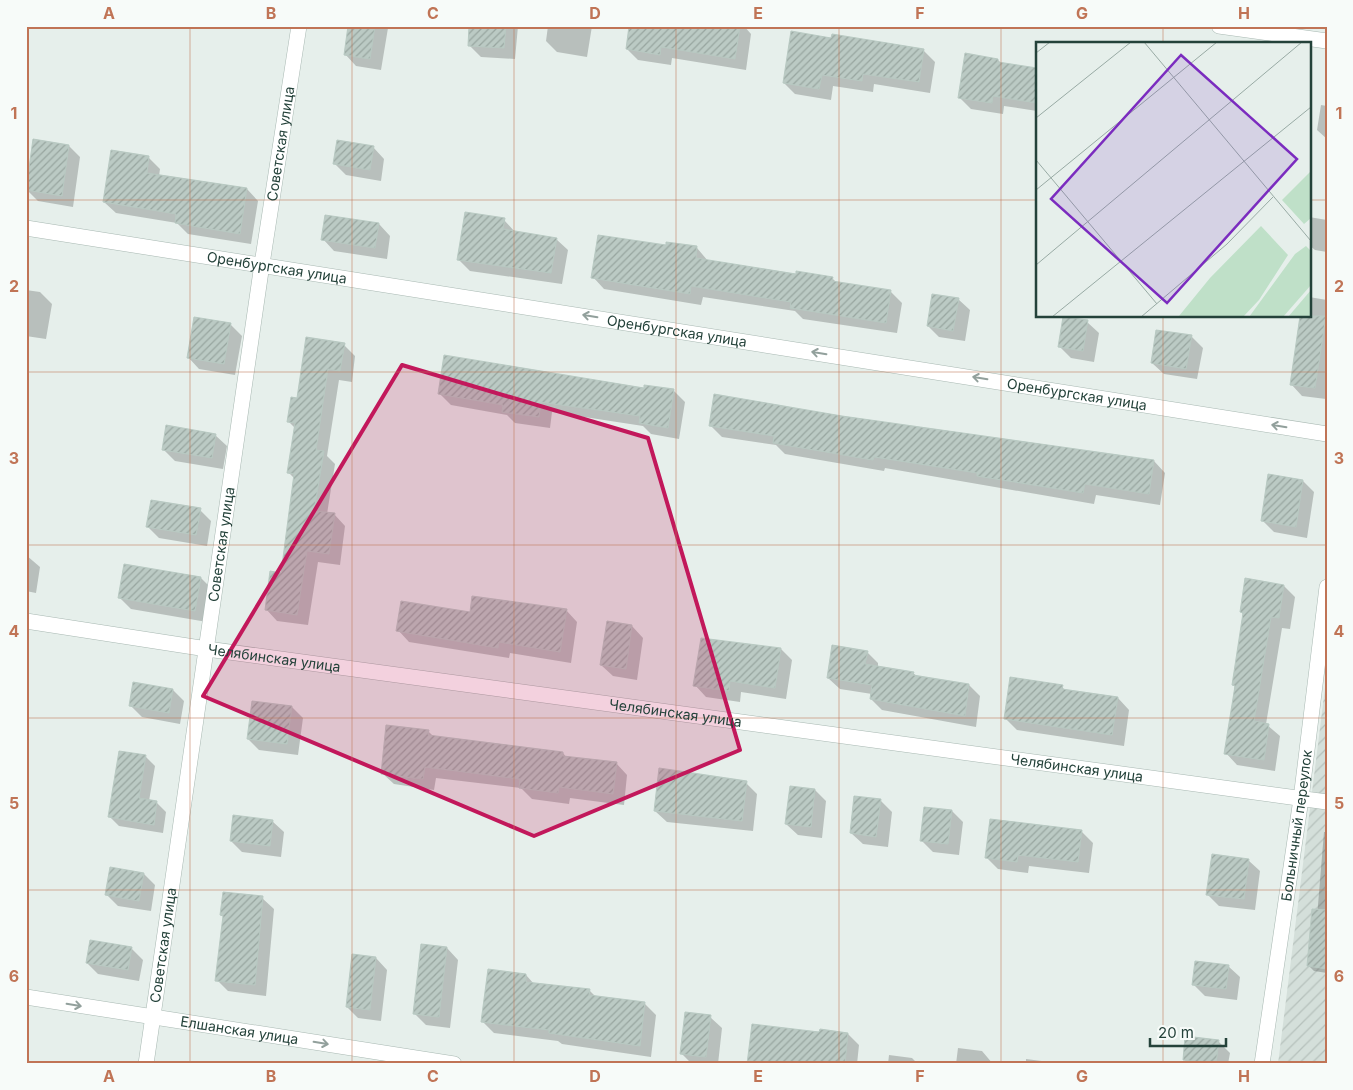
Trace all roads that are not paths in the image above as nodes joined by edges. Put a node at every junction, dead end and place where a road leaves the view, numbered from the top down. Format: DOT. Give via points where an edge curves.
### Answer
graph roads {
  1 [pos="299,26"];
  2 [pos="1218,26"];
  3 [pos="1327,41"];
  4 [pos="26,228"];
  5 [pos="262,264"];
  6 [pos="1327,434"];
  7 [pos="1327,587"];
  8 [pos="26,621"];
  9 [pos="207,649"];
  10 [pos="1301,798"];
  11 [pos="1327,802"];
  12 [pos="26,997"];
  13 [pos="153,1017"];
  14 [pos="146,1064"];
  15 [pos="454,1064"];
  16 [pos="1262,1064"];
  1 -- 5 [label="street, Советская улица"];
  2 -- 3 [label="street"];
  4 -- 5 [label="street, Оренбургская улица"];
  6 -- 5 [label="street, Оренбургская улица, one-way"];
  5 -- 9 [label="street, Советская улица"];
  7 -- 10 [label="street, Больничный переулок"];
  8 -- 9 [label="street, Челябинская улица"];
  9 -- 10 [label="street, Челябинская улица"];
  9 -- 13 [label="street, Советская улица"];
  10 -- 11 [label="street, Челябинская улица"];
  10 -- 16 [label="street, Больничный переулок"];
  12 -- 13 [label="street, Елшанская улица, one-way"];
  13 -- 14 [label="street, Советская улица"];
  13 -- 15 [label="street, Елшанская улица, one-way"];
}
